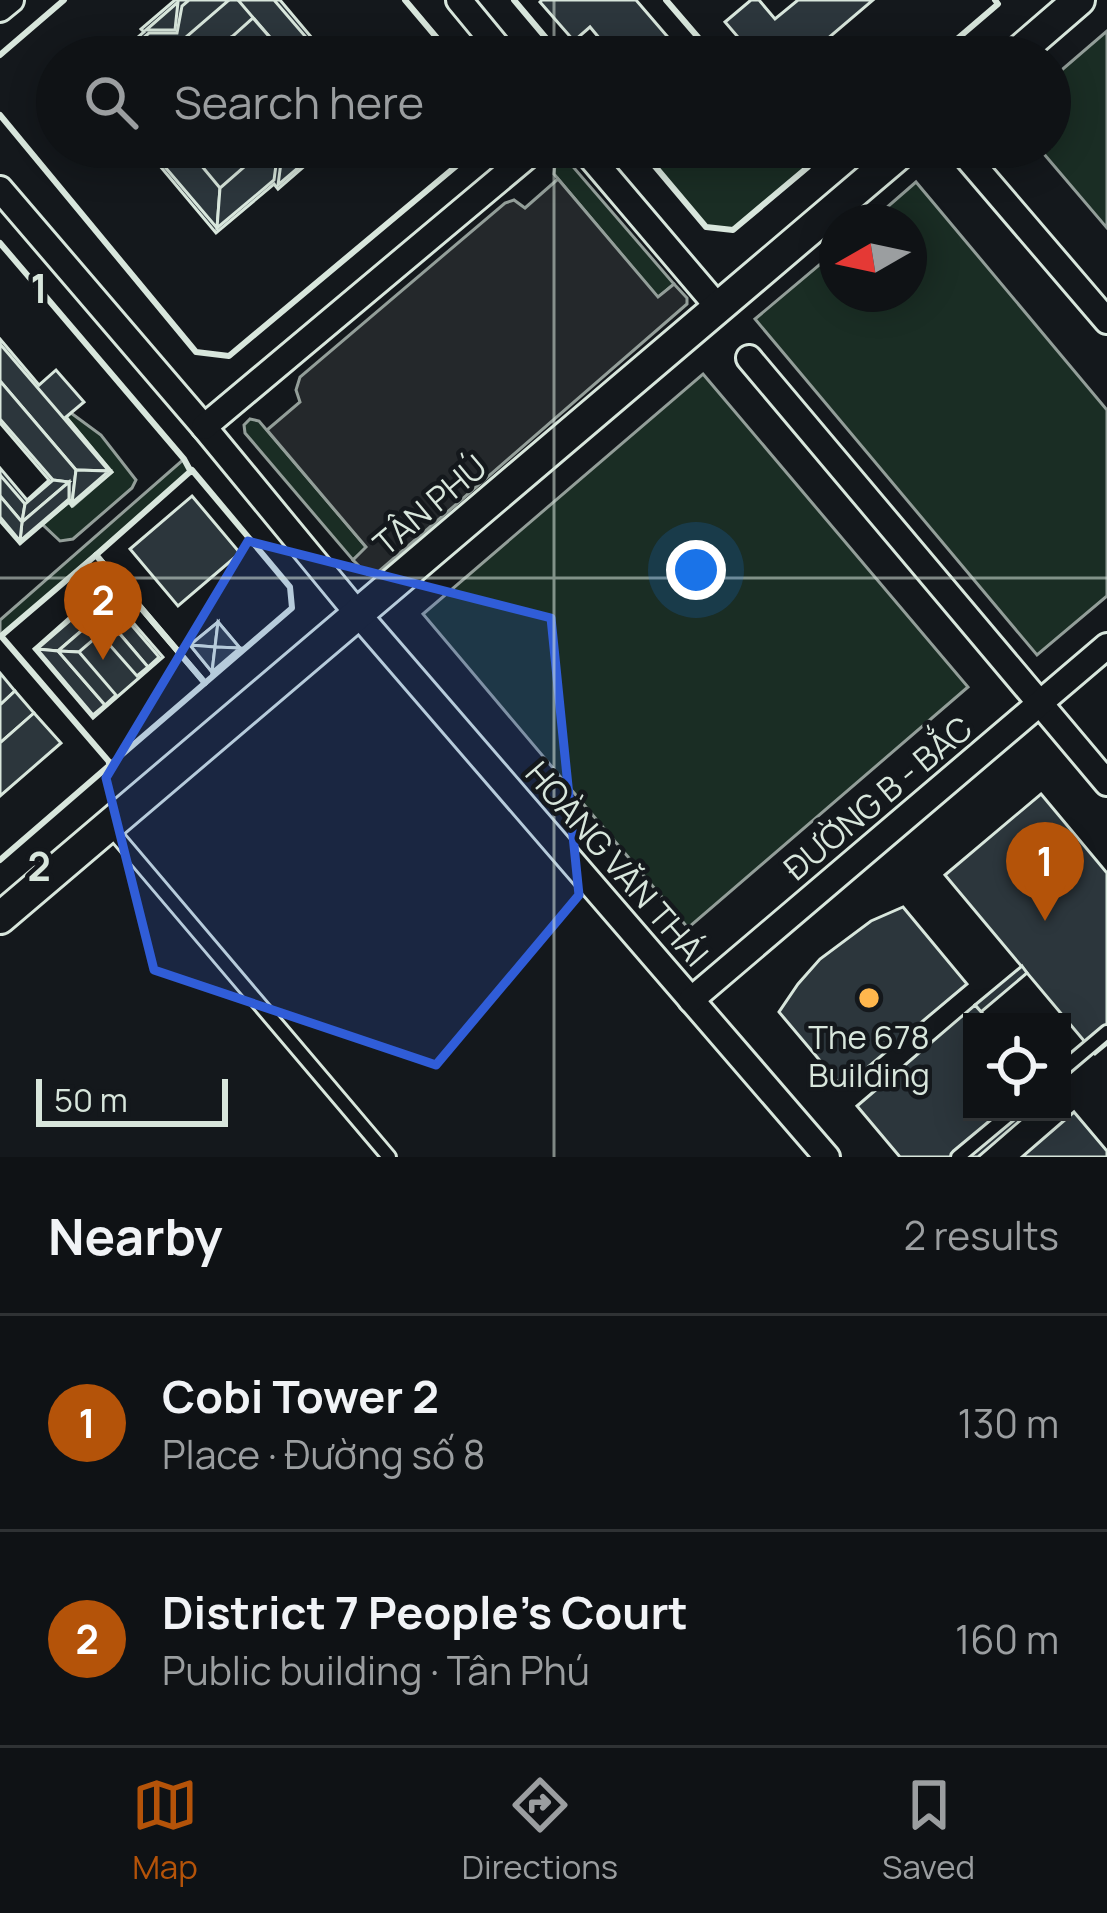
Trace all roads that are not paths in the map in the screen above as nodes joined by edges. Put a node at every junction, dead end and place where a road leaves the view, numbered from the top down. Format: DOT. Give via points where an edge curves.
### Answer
graph roads {
  1 [pos="11,0"];
  2 [pos="459,0"];
  3 [pos="1079,0"];
  4 [pos="0,9"];
  5 [pos="489,36"];
  6 [pos="1037,36"];
  7 [pos="513,168"];
  8 [pos="600,168"];
  9 [pos="882,168"];
  10 [pos="976,168"];
  11 [pos="0,189"];
  12 [pos="718,307"];
  13 [pos="1107,321"];
  14 [pos="749,358"];
  15 [pos="204,427"];
  16 [pos="358,614"];
  17 [pos="1107,646"];
  18 [pos="1039,704"];
  19 [pos="1107,783"];
  20 [pos="109,826"];
  21 [pos="0,918"];
  22 [pos="691,1000"];
  23 [pos="1107,1032"];
  24 [pos="1071,1062"];
  25 [pos="1001,1121"];
  26 [pos="389,1157"];
  27 [pos="827,1157"];
  28 [pos="958,1157"];
  1 -- 4 [label="street"];
  2 -- 5 [label="street"];
  3 -- 6 [label="street"];
  7 -- 15 [label="street"];
  8 -- 12 [label="street"];
  9 -- 12 [label="street, TÂN PHÚ"];
  10 -- 13 [label="street"];
  11 -- 15 [label="street, HOÀNG VĂN THÁI"];
  12 -- 16 [label="street, TÂN PHÚ"];
  14 -- 18 [label="street"];
  15 -- 16 [label="street, HOÀNG VĂN THÁI"];
  16 -- 20 [label="street, TÂN PHÚ"];
  16 -- 22 [label="street, HOÀNG VĂN THÁI"];
  17 -- 18 [label="street, ĐƯỜNG B - BẮC"];
  18 -- 19 [label="street"];
  18 -- 22 [label="street, ĐƯỜNG B - BẮC"];
  20 -- 21 [label="street, TÂN PHÚ"];
  20 -- 26 [label="lane"];
  22 -- 27 [label="street, HOÀNG VĂN THÁI"];
  23 -- 24 [label="lane"];
  25 -- 28 [label="lane"];
}
